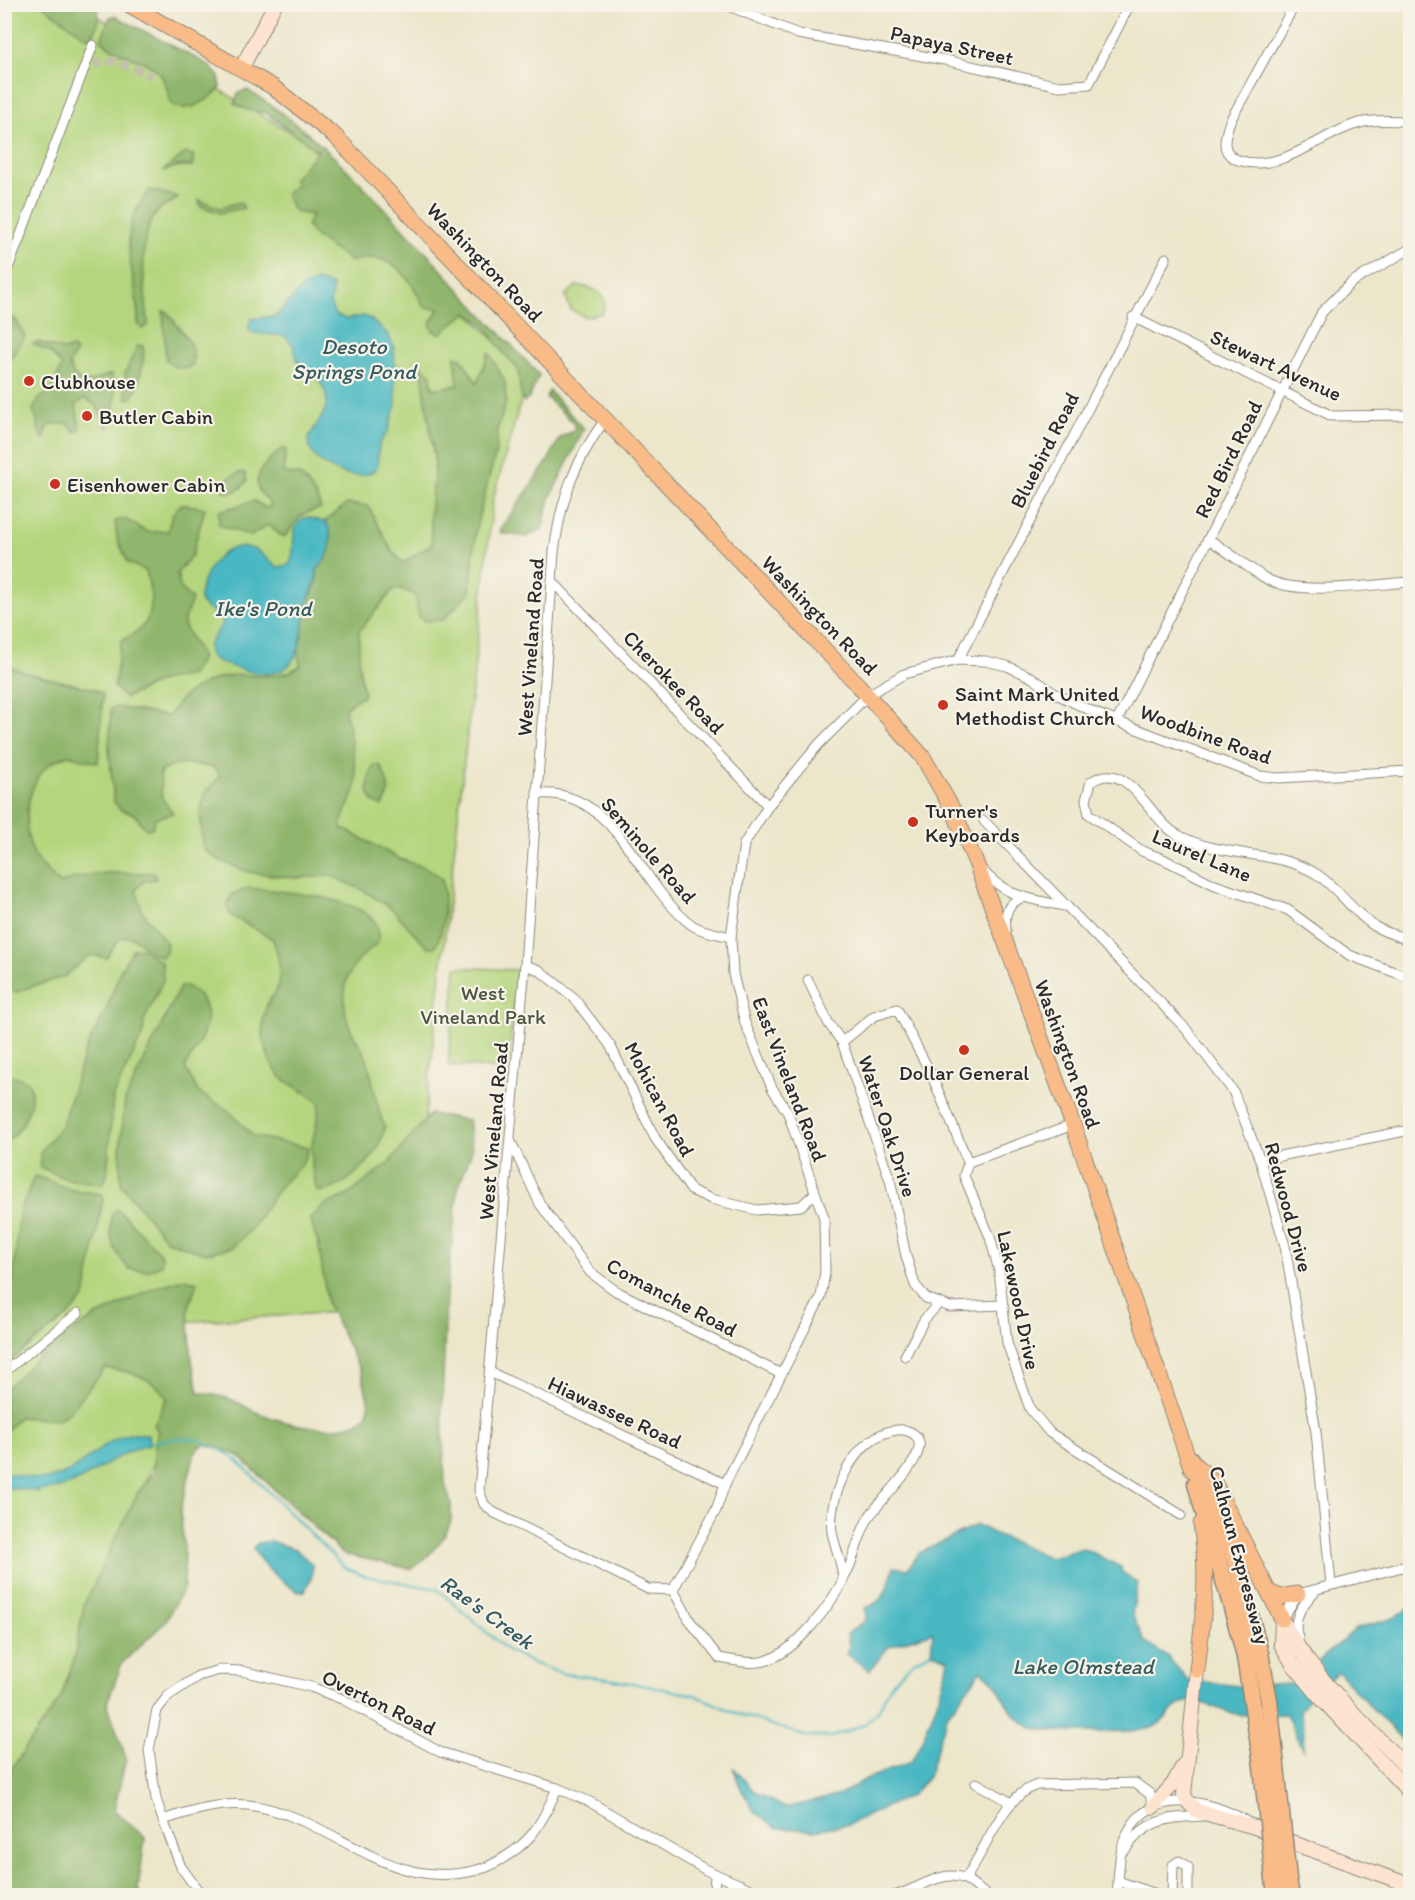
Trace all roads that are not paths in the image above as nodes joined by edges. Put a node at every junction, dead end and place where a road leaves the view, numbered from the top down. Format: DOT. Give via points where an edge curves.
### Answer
graph roads {
  1 [pos="128,4"];
  2 [pos="275,4"];
  3 [pos="724,4"];
  4 [pos="1130,4"];
  5 [pos="1295,4"];
  6 [pos="93,45"];
  7 [pos="241,69"];
  8 [pos="1410,121"];
  9 [pos="1410,249"];
  10 [pos="1166,258"];
  11 [pos="4,279"];
  12 [pos="1133,317"];
  13 [pos="1282,389"];
  14 [pos="1410,415"];
  15 [pos="604,421"];
  16 [pos="1208,539"];
  17 [pos="1410,582"];
  18 [pos="554,583"];
  19 [pos="958,660"];
  20 [pos="868,695"];
  21 [pos="1117,721"];
  22 [pos="1410,771"];
  23 [pos="538,794"];
  24 [pos="768,806"];
  25 [pos="984,821"];
  26 [pos="976,863"];
  27 [pos="1023,897"];
  28 [pos="1064,906"];
  29 [pos="731,937"];
  30 [pos="1410,940"];
  31 [pos="1009,953"];
  32 [pos="525,965"];
  33 [pos="1410,978"];
  34 [pos="808,980"];
  35 [pos="842,1041"];
  36 [pos="1073,1125"];
  37 [pos="1410,1130"];
  38 [pos="510,1140"];
  39 [pos="1260,1160"];
  40 [pos="968,1162"];
  41 [pos="814,1194"];
  42 [pos="938,1304"];
  43 [pos="1003,1305"];
  44 [pos="78,1313"];
  45 [pos="905,1356"];
  46 [pos="4,1372"];
  47 [pos="490,1372"];
  48 [pos="780,1374"];
  49 [pos="1190,1459"];
  50 [pos="725,1484"];
  51 [pos="1181,1515"];
  52 [pos="1410,1565"];
  53 [pos="843,1581"];
  54 [pos="1332,1584"];
  55 [pos="673,1590"];
  56 [pos="1316,1590"];
  57 [pos="1269,1592"];
  58 [pos="1298,1594"];
  59 [pos="1282,1619"];
  60 [pos="1305,1655"];
  61 [pos="1197,1670"];
  62 [pos="1187,1756"];
  63 [pos="1410,1772"];
  64 [pos="976,1783"];
  65 [pos="557,1788"];
  66 [pos="1410,1793"];
  67 [pos="1187,1801"];
  68 [pos="1010,1802"];
  69 [pos="1153,1807"];
  70 [pos="1210,1816"];
  71 [pos="163,1820"];
  72 [pos="1255,1827"];
  73 [pos="1122,1854"];
  74 [pos="715,1874"];
  75 [pos="965,1879"];
  76 [pos="1118,1881"];
  77 [pos="1284,1884"];
  78 [pos="1410,1885"];
  79 [pos="202,1896"];
  80 [pos="714,1896"];
  81 [pos="766,1896"];
  82 [pos="893,1896"];
  83 [pos="988,1896"];
  84 [pos="1117,1896"];
  85 [pos="1162,1896"];
  86 [pos="1172,1896"];
  87 [pos="1188,1896"];
  88 [pos="1276,1896"];
  1 -- 7 [label="main road, Washington Road"];
  2 -- 7 [label="main road"];
  3 -- 4 [label="street, Papaya Street" via="798,34 945,60 1059,86 1089,84"];
  5 -- 8 [label="street" via="1230,122 1224,140 1226,151 1243,162 1284,158 1364,122"];
  6 -- 11 [label="street"];
  7 -- 15 [label="main road, Washington Road" via="273,87 336,137"];
  9 -- 13 [label="street, Red Bird Road" via="1352,282 1323,312"];
  10 -- 12 [label="street, Bluebird Road"];
  12 -- 13 [label="street, Stewart Avenue"];
  12 -- 19 [label="street, Bluebird Road"];
  13 -- 14 [label="street, Stewart Avenue" via="1332,416"];
  13 -- 16 [label="street, Red Bird Road"];
  15 -- 18 [label="street, West Vineland Road" via="565,490 558,523"];
  15 -- 20 [label="main road, Washington Road"];
  16 -- 17 [label="street" via="1266,580 1303,588"];
  16 -- 21 [label="street, Red Bird Road"];
  18 -- 23 [label="street, West Vineland Road"];
  18 -- 24 [label="street, Cherokee Road"];
  19 -- 20 [label="street, Woodbine Road" via="904,674"];
  19 -- 21 [label="street, Woodbine Road" via="1007,666 1078,705"];
  20 -- 24 [label="street, East Vineland Road" via="819,744"];
  20 -- 26 [label="main road, Washington Road" via="922,757 954,812"];
  21 -- 22 [label="street, Woodbine Road" via="1260,776"];
  23 -- 29 [label="street, Seminole Road" via="557,792 590,806 680,915 694,926"];
  23 -- 32 [label="street, West Vineland Road"];
  24 -- 29 [label="street, East Vineland Road" via="744,844"];
  25 -- 28 [label="street, Redwood Drive"];
  26 -- 27 [label="street" via="997,886"];
  26 -- 31 [label="main road, Washington Road"];
  27 -- 28 [label="street"];
  27 -- 31 [label="street" via="1012,901 1006,911"];
  28 -- 39 [label="street, Redwood Drive" via="1186,1029 1210,1060 1233,1091"];
  29 -- 41 [label="street, East Vineland Road" via="733,974 745,1023 772,1088 788,1113"];
  30 -- 33 [label="street, Laurel Lane" via="1378,929 1317,875 1288,862 1238,854 1178,835 1161,823 1128,781 1100,775 1091,782 1086,800 1089,814 1142,851 1215,885 1288,910 1349,955"];
  31 -- 36 [label="main road, Washington Road"];
  32 -- 38 [label="street, West Vineland Road"];
  32 -- 41 [label="street, Mohican Road" via="539,970 573,997 610,1045 655,1138 691,1190 757,1210 801,1206"];
  34 -- 35 [label="street" via="829,1024"];
  35 -- 40 [label="street, Water Oak Drive" via="874,1016 897,1009 931,1074"];
  35 -- 42 [label="street, Water Oak Drive" via="890,1180 915,1285 926,1298"];
  36 -- 40 [label="street"];
  36 -- 49 [label="main road, Washington Road"];
  37 -- 39 [label="street"];
  38 -- 47 [label="street, West Vineland Road"];
  38 -- 48 [label="street, Comanche Road" via="540,1204 590,1272 616,1291"];
  39 -- 54 [label="street, Redwood Drive" via="1285,1246 1303,1348"];
  40 -- 43 [label="street, Lakewood Drive" via="964,1176 990,1237"];
  41 -- 48 [label="street, East Vineland Road" via="824,1218 826,1244 821,1297"];
  42 -- 43 [label="street"];
  42 -- 45 [label="street"];
  43 -- 51 [label="street, Lakewood Drive" via="1007,1343 1018,1382 1030,1409 1050,1433"];
  44 -- 46 [label="street"];
  47 -- 50 [label="street, Hiawassee Road"];
  47 -- 55 [label="street, West Vineland Road" via="480,1490 484,1504 604,1568 648,1588"];
  48 -- 50 [label="street, East Vineland Road"];
  49 -- 57 [label="main road" via="1215,1484"];
  49 -- 61 [label="main road, Washington Road" via="1206,1551"];
  49 -- 77 [label="highway, Calhoun Expressway, bridge" via="1217,1510 1236,1563 1252,1655 1269,1700"];
  50 -- 55 [label="street, East Vineland Road" via="716,1510"];
  52 -- 54 [label="street"];
  53 -- 53 [label="street" via="869,1518 919,1451 919,1441 904,1429 886,1430 851,1459 832,1522"];
  53 -- 55 [label="street" via="813,1625 788,1648 765,1661 719,1658 690,1621"];
  54 -- 56 [label="street"];
  56 -- 58 [label="street"];
  56 -- 60 [label="street" via="1296,1618 1295,1630"];
  57 -- 58 [label="main road" via="1281,1597"];
  57 -- 59 [label="main road"];
  58 -- 59 [label="street"];
  59 -- 60 [label="main road"];
  59 -- 66 [label="main road" via="1281,1644 1293,1664"];
  60 -- 63 [label="main road"];
  61 -- 62 [label="main road"];
  62 -- 67 [label="main road"];
  62 -- 69 [label="main road" via="1173,1784"];
  64 -- 68 [label="street"];
  65 -- 71 [label="street" via="541,1826 509,1856 459,1877 399,1875 285,1814 247,1805 198,1808"];
  65 -- 71 [label="street, Overton Road" via="440,1752 369,1712 311,1687 242,1671 220,1670 182,1685 158,1710 149,1750"];
  65 -- 74 [label="street, Overton Road" via="591,1802"];
  67 -- 69 [label="street"];
  67 -- 70 [label="main road"];
  67 -- 72 [label="street" via="1221,1807"];
  68 -- 69 [label="street" via="1037,1785 1131,1783 1145,1789"];
  68 -- 75 [label="street"];
  69 -- 73 [label="street" via="1128,1832"];
  70 -- 72 [label="main road"];
  70 -- 73 [label="street" via="1148,1825"];
  71 -- 79 [label="street, Overton Road" via="181,1867"];
  72 -- 78 [label="main road"];
  73 -- 76 [label="street"];
  74 -- 80 [label="street"];
  74 -- 81 [label="street, Overton Road"];
  75 -- 82 [label="street" via="944,1876"];
  75 -- 83 [label="street"];
  76 -- 84 [label="street"];
  76 -- 85 [label="street"];
  77 -- 88 [label="highway, Calhoun Expressway"];
  86 -- 87 [label="street" via="1173,1865 1179,1861 1188,1867"];
}
